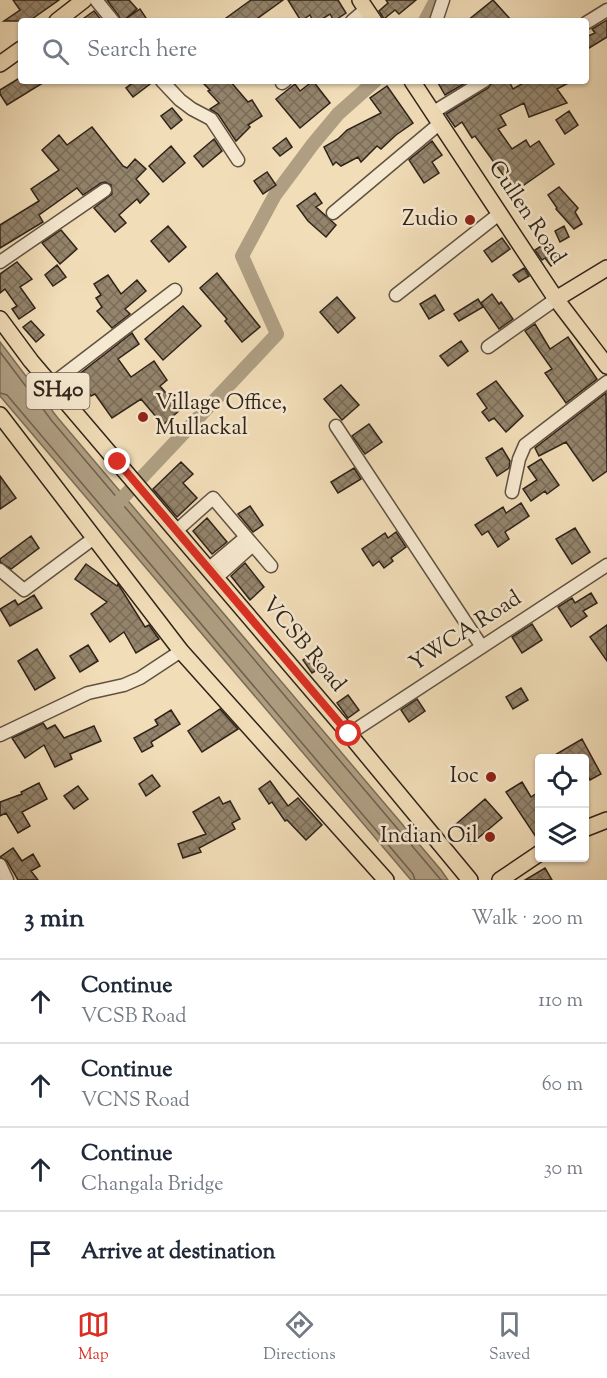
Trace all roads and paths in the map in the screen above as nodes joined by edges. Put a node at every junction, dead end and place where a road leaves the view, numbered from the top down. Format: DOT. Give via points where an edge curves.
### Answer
graph roads {
  1 [pos="84,0"];
  2 [pos="96,0"];
  3 [pos="443,0"];
  4 [pos="607,10"];
  5 [pos="61,18"];
  6 [pos="111,18"];
  7 [pos="437,18"];
  8 [pos="589,20"];
  9 [pos="18,51"];
  10 [pos="0,64"];
  11 [pos="165,84"];
  12 [pos="414,84"];
  13 [pos="480,84"];
  14 [pos="436,118"];
  15 [pos="238,160"];
  16 [pos="105,190"];
  17 [pos="333,213"];
  18 [pos="499,214"];
  19 [pos="0,262"];
  20 [pos="607,268"];
  21 [pos="175,290"];
  22 [pos="396,295"];
  23 [pos="555,298"];
  24 [pos="0,319"];
  25 [pos="488,347"];
  26 [pos="607,366"];
  27 [pos="607,382"];
  28 [pos="52,384"];
  29 [pos="0,415"];
  30 [pos="336,426"];
  31 [pos="512,492"];
  32 [pos="176,531"];
  33 [pos="94,538"];
  34 [pos="250,541"];
  35 [pos="607,565"];
  36 [pos="271,566"];
  37 [pos="0,570"];
  38 [pos="212,573"];
  39 [pos="482,646"];
  40 [pos="181,651"];
  41 [pos="349,734"];
  42 [pos="0,735"];
  43 [pos="607,820"];
  44 [pos="589,827"];
  45 [pos="535,856"];
  46 [pos="0,866"];
  47 [pos="7,880"];
  48 [pos="386,880"];
  49 [pos="470,880"];
  50 [pos="500,880"];
  1 -- 5 [label="main road"];
  2 -- 6 [label="street"];
  3 -- 7 [label="street"];
  4 -- 8 [label="street"];
  9 -- 10 [label="main road"];
  11 -- 15 [label="street" via="180,100 211,119"];
  12 -- 14 [label="main road, Cullen Road"];
  13 -- 14 [label="street"];
  14 -- 17 [label="street"];
  14 -- 18 [label="main road, Cullen Road"];
  16 -- 19 [label="street"];
  18 -- 22 [label="street"];
  18 -- 23 [label="main road, Cullen Road"];
  20 -- 23 [label="main road"];
  21 -- 28 [label="street"];
  23 -- 25 [label="street"];
  23 -- 26 [label="main road, Cullen Road"];
  24 -- 28 [label="main road, SH40"];
  27 -- 31 [label="street" via="525,445"];
  28 -- 32 [label="main road, SH40"];
  29 -- 33 [label="main road"];
  30 -- 39 [label="street"];
  32 -- 34 [label="street" via="213,498"];
  32 -- 38 [label="main road, SH40"];
  33 -- 37 [label="street" via="24,590"];
  33 -- 40 [label="main road"];
  34 -- 36 [label="street"];
  34 -- 38 [label="street"];
  35 -- 39 [label="street, YWCA Road"];
  38 -- 41 [label="main road, VCSB Road / SH40"];
  39 -- 41 [label="street, YWCA Road"];
  40 -- 42 [label="street" via="140,678 88,693"];
  40 -- 48 [label="main road"];
  41 -- 49 [label="main road, VCSB Road / SH40"];
  43 -- 44 [label="main road"];
  45 -- 50 [label="main road"];
  46 -- 47 [label="street"];
}
